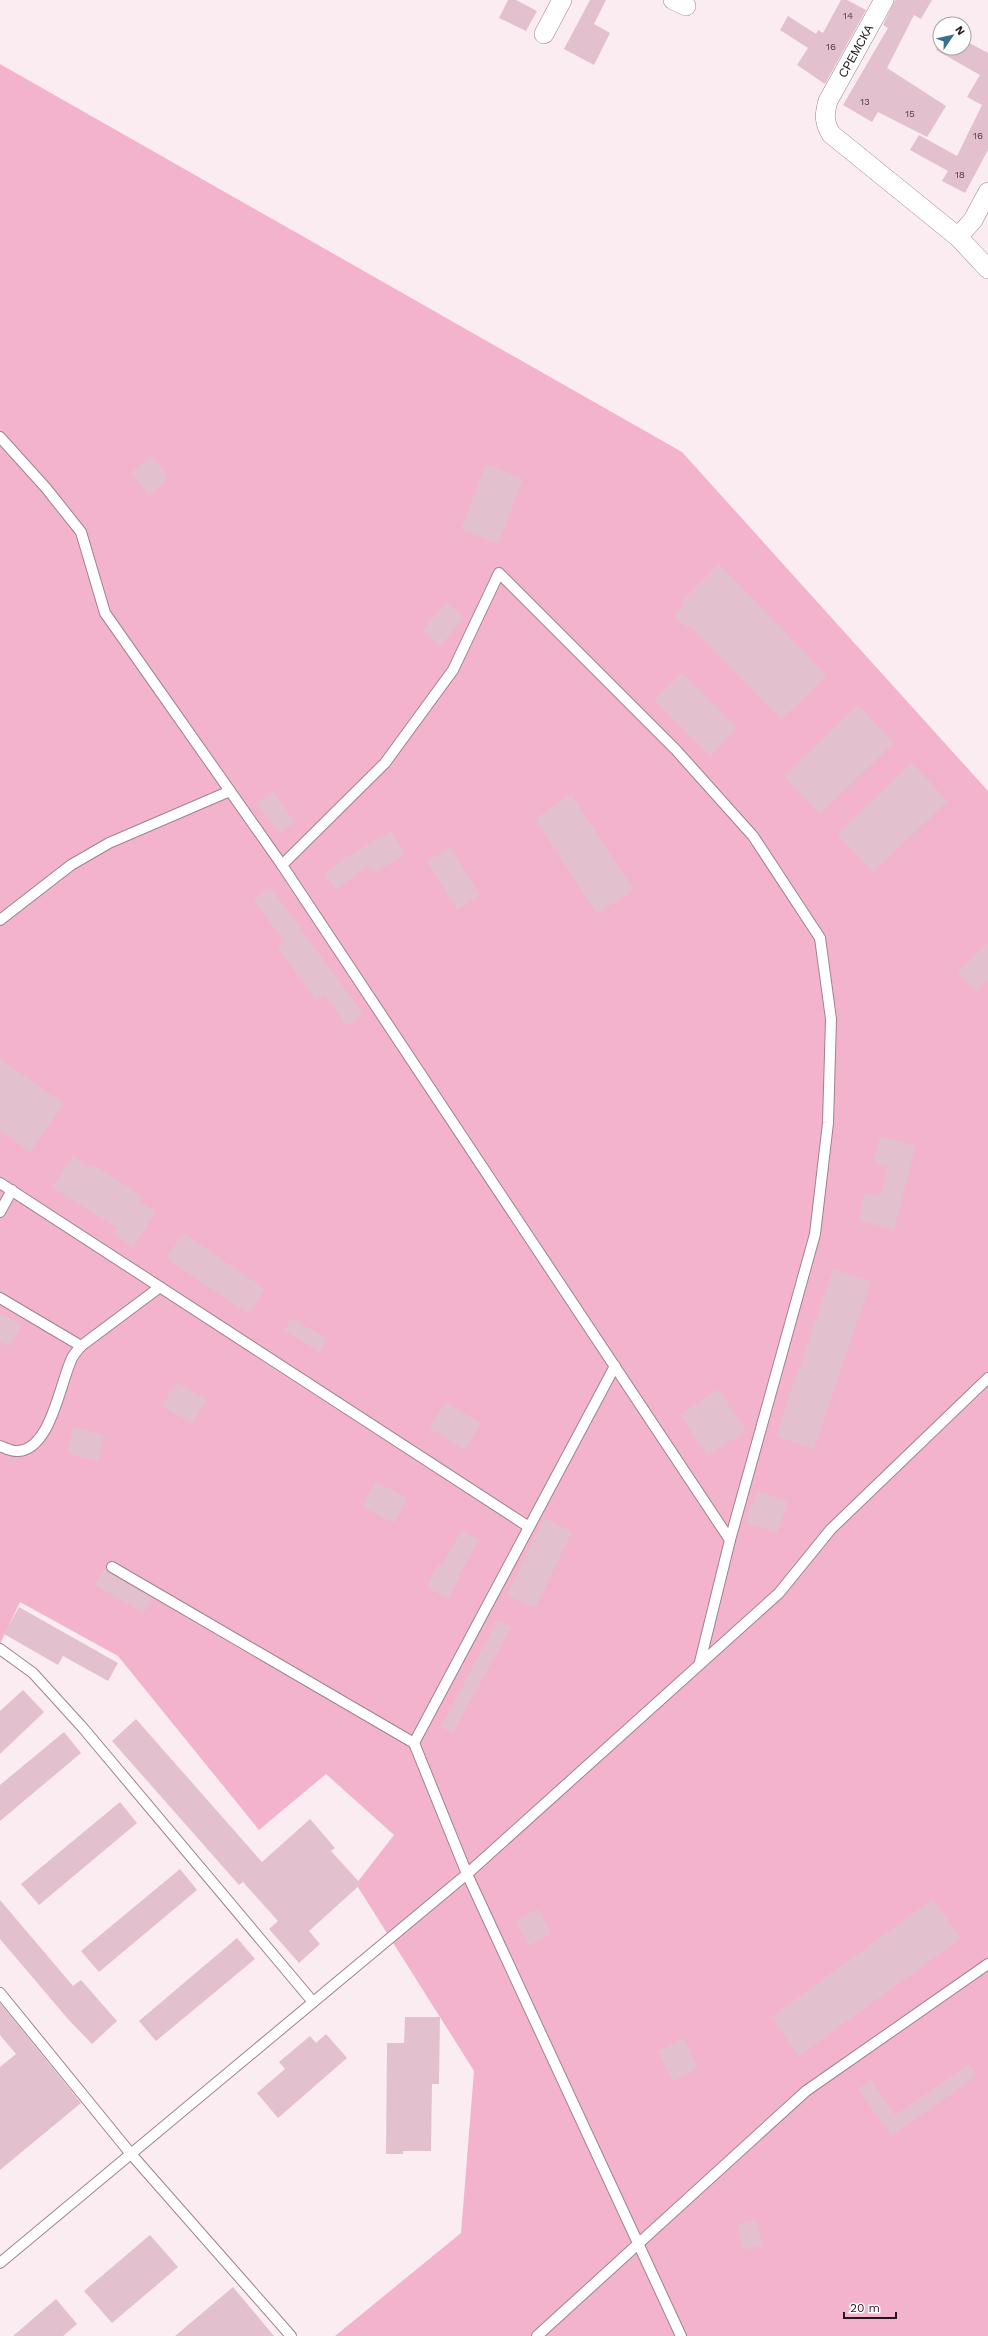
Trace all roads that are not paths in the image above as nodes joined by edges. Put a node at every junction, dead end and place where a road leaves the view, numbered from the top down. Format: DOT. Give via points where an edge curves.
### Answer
graph roads {
  1 [pos="562,0"];
  2 [pos="884,0"];
  3 [pos="544,34"];
  4 [pos="988,192"];
  5 [pos="958,237"];
  6 [pos="988,269"];
  7 [pos="0,436"];
  8 [pos="230,791"];
  9 [pos="282,865"];
  10 [pos="0,920"];
  11 [pos="0,1183"];
  12 [pos="12,1190"];
  13 [pos="0,1212"];
  14 [pos="160,1287"];
  15 [pos="0,1298"];
  16 [pos="81,1346"];
  17 [pos="615,1366"];
  18 [pos="988,1378"];
  19 [pos="0,1446"];
  20 [pos="528,1528"];
  21 [pos="730,1540"];
  22 [pos="112,1567"];
  23 [pos="0,1649"];
  24 [pos="700,1662"];
  25 [pos="414,1743"];
  26 [pos="467,1874"];
  27 [pos="988,1964"];
  28 [pos="0,1994"];
  29 [pos="313,2002"];
  30 [pos="131,2154"];
  31 [pos="637,2243"];
  32 [pos="0,2263"];
  33 [pos="291,2336"];
  34 [pos="537,2336"];
  35 [pos="681,2336"];
  1 -- 3 [label="street"];
  2 -- 5 [label="street, СРЕМСКА" via="828,101 824,116 831,134"];
  4 -- 5 [label="street" via="973,220"];
  5 -- 6 [label="street"];
  7 -- 8 [label="lane" via="82,532 105,613"];
  8 -- 9 [label="lane"];
  8 -- 10 [label="lane" via="116,840 71,865"];
  9 -- 17 [label="lane"];
  9 -- 21 [label="lane" via="385,763 453,670 499,574 676,750 752,836 820,938 831,1019 828,1122 815,1234"];
  11 -- 12 [label="lane"];
  12 -- 13 [label="lane"];
  12 -- 14 [label="lane"];
  14 -- 16 [label="lane"];
  14 -- 20 [label="lane"];
  15 -- 16 [label="lane"];
  16 -- 19 [label="lane" via="72,1358 47,1427 39,1440 17,1452"];
  17 -- 20 [label="lane"];
  17 -- 21 [label="lane"];
  18 -- 24 [label="lane" via="831,1528 779,1593"];
  20 -- 25 [label="lane"];
  21 -- 24 [label="lane"];
  22 -- 25 [label="lane"];
  23 -- 29 [label="lane" via="33,1673 82,1728"];
  24 -- 26 [label="lane"];
  25 -- 26 [label="lane"];
  26 -- 29 [label="lane"];
  26 -- 31 [label="lane"];
  27 -- 31 [label="lane" via="806,2091"];
  28 -- 30 [label="lane"];
  29 -- 30 [label="lane"];
  30 -- 32 [label="lane"];
  30 -- 33 [label="lane"];
  31 -- 34 [label="lane"];
  31 -- 35 [label="lane"];
}
